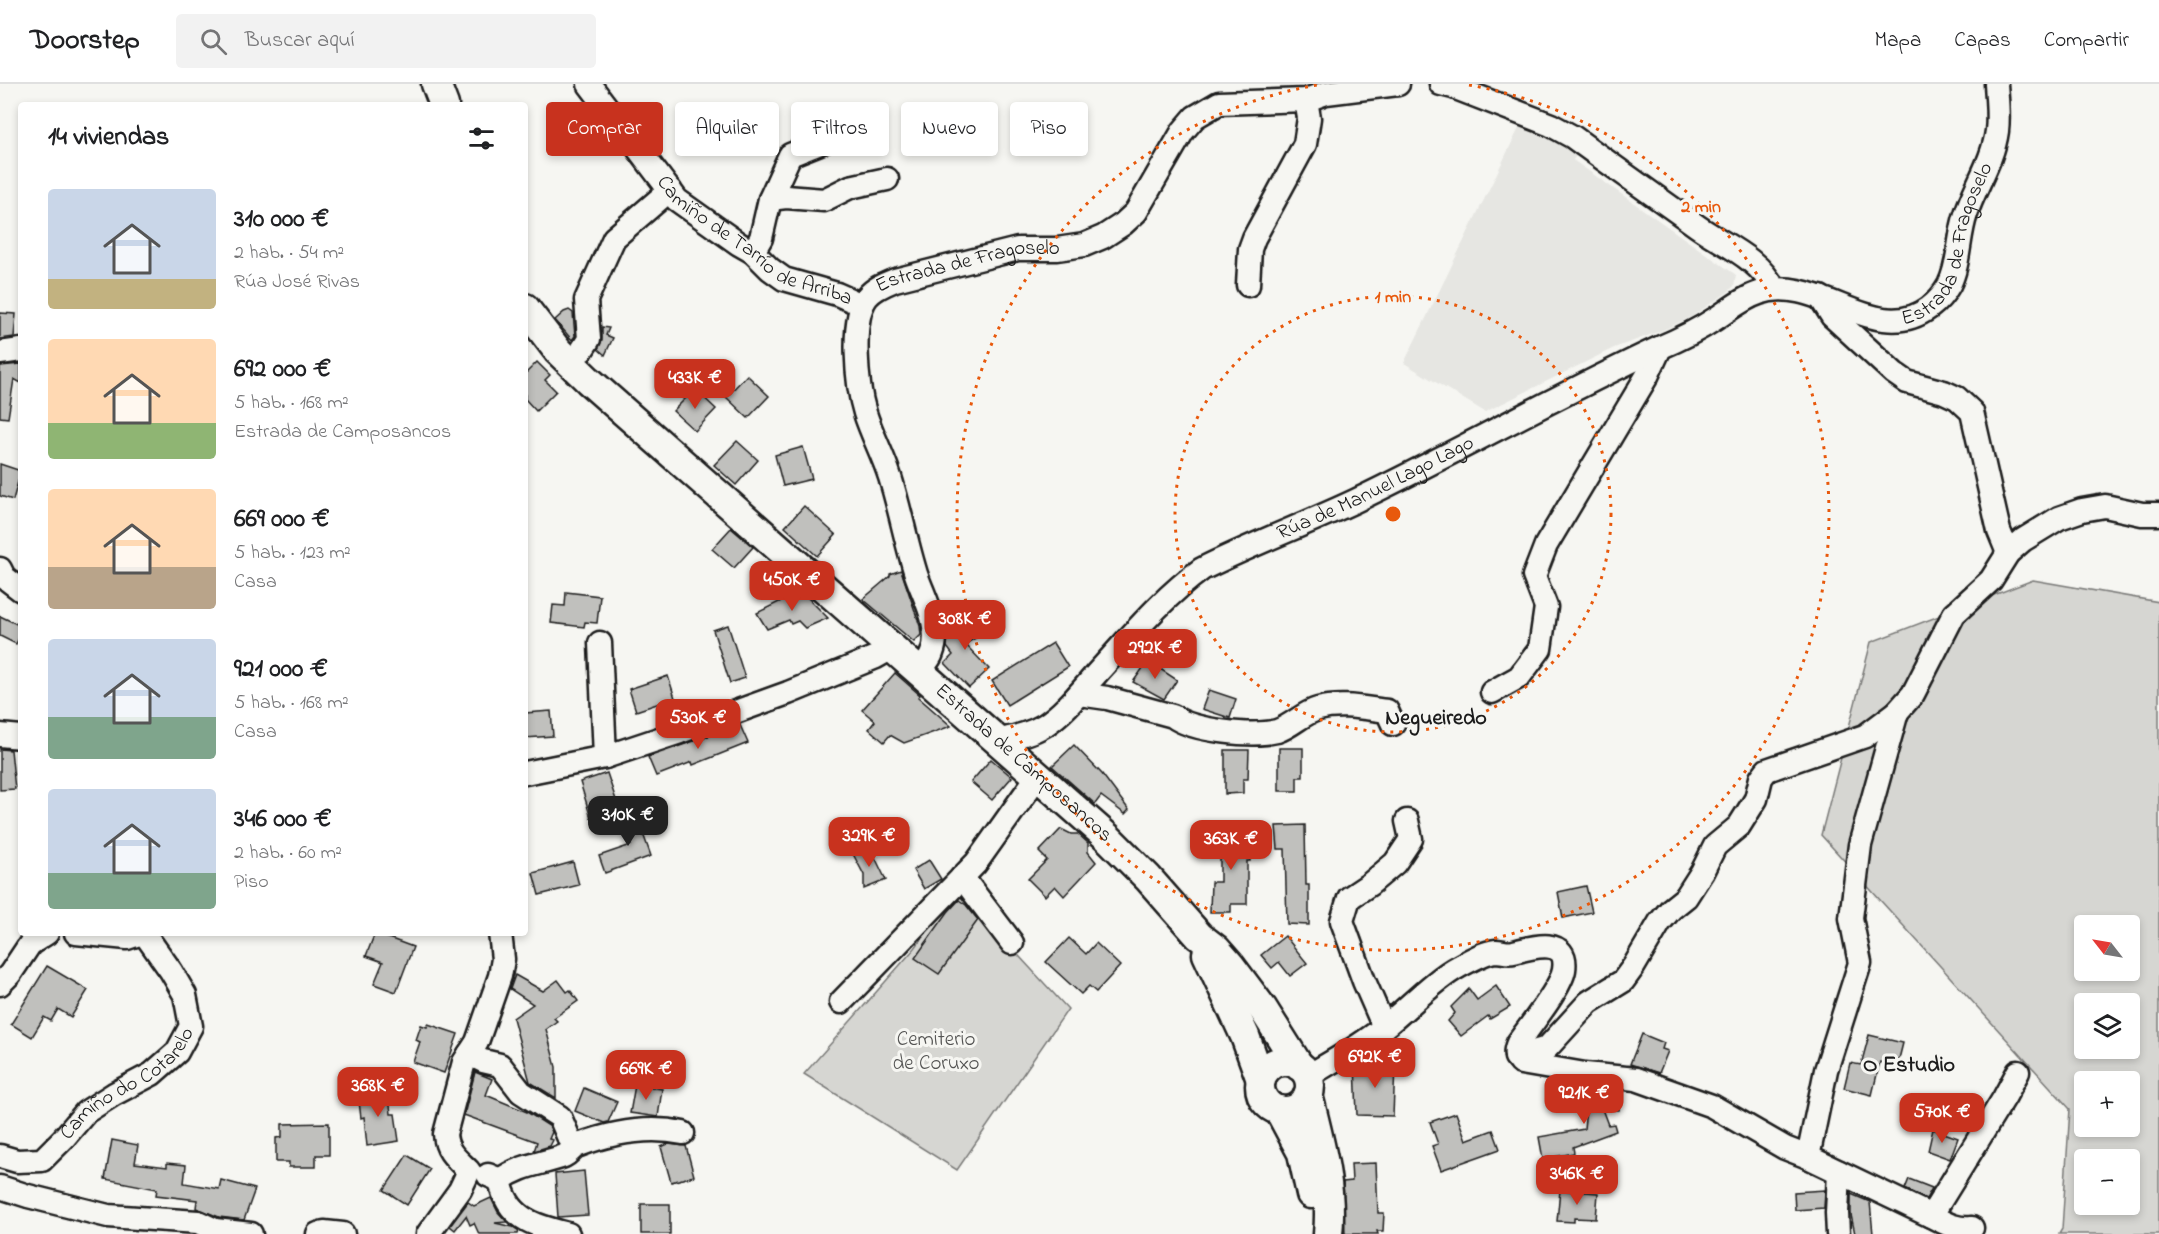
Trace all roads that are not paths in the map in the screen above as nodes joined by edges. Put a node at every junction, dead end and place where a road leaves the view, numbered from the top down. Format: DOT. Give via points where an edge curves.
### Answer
graph roads {
  1 [pos="436,84"];
  2 [pos="589,84"];
  3 [pos="1398,84"];
  4 [pos="1441,84"];
  5 [pos="1996,84"];
  6 [pos="1482,91"];
  7 [pos="1312,93"];
  8 [pos="443,102"];
  9 [pos="791,155"];
  10 [pos="887,179"];
  11 [pos="670,190"];
  12 [pos="770,199"];
  13 [pos="753,252"];
  14 [pos="1248,285"];
  15 [pos="1782,289"];
  16 [pos="1819,296"];
  17 [pos="862,305"];
  18 [pos="528,312"];
  19 [pos="1660,348"];
  20 [pos="18,350"];
  21 [pos="582,350"];
  22 [pos="0,353"];
  23 [pos="2159,514"];
  24 [pos="2008,553"];
  25 [pos="0,569"];
  26 [pos="18,586"];
  27 [pos="600,643"];
  28 [pos="892,648"];
  29 [pos="919,672"];
  30 [pos="1492,692"];
  31 [pos="1079,694"];
  32 [pos="1897,712"];
  33 [pos="1393,724"];
  34 [pos="0,735"];
  35 [pos="18,737"];
  36 [pos="997,741"];
  37 [pos="605,758"];
  38 [pos="528,772"];
  39 [pos="1037,777"];
  40 [pos="1407,821"];
  41 [pos="962,877"];
  42 [pos="42,936"];
  43 [pos="107,936"];
  44 [pos="133,936"];
  45 [pos="145,936"];
  46 [pos="500,936"];
  47 [pos="1199,936"];
  48 [pos="1012,943"];
  49 [pos="0,984"];
  50 [pos="841,1002"];
  51 [pos="1384,1027"];
  52 [pos="469,1054"];
  53 [pos="1516,1057"];
  54 [pos="2018,1072"];
  55 [pos="1305,1079"];
  56 [pos="1261,1080"];
  57 [pos="1279,1110"];
  58 [pos="683,1133"];
  59 [pos="575,1146"];
  60 [pos="0,1156"];
  61 [pos="1808,1157"];
  62 [pos="469,1171"];
  63 [pos="1839,1172"];
  64 [pos="500,1180"];
  65 [pos="0,1186"];
  66 [pos="1931,1216"];
  67 [pos="1972,1228"];
  68 [pos="529,1230"];
  69 [pos="215,1232"];
  70 [pos="250,1234"];
  71 [pos="318,1234"];
  72 [pos="343,1234"];
  73 [pos="428,1234"];
  74 [pos="568,1234"];
  75 [pos="1319,1234"];
  76 [pos="1328,1234"];
  77 [pos="1838,1234"];
  1 -- 8 [label="main road"];
  2 -- 11 [label="street, Camiño de Tarrío de Arriba"];
  3 -- 7 [label="street, Estrada de Fragoselo"];
  4 -- 6 [label="street"];
  5 -- 16 [label="street, Estrada de Fragoselo" via="1994,148 1966,213 1956,264 1940,298 1917,316 1892,321"];
  6 -- 15 [label="street" via="1573,137 1750,260"];
  7 -- 14 [label="street" via="1305,144 1254,238"];
  7 -- 17 [label="street, Estrada de Fragoselo" via="1219,103 1195,117 1183,130 1136,212 1102,237 1084,245 1057,249 1018,249 895,280 869,295"];
  9 -- 12 [label="street"];
  10 -- 12 [label="street" via="850,187 824,200"];
  11 -- 13 [label="street, Camiño de Tarrío de Arriba" via="678,200"];
  11 -- 21 [label="street" via="614,238 586,300 589,339"];
  12 -- 13 [label="street" via="761,238"];
  13 -- 17 [label="street, Camiño de Tarrío de Arriba" via="784,279"];
  15 -- 16 [label="street, Estrada de Fragoselo"];
  15 -- 19 [label="street, Rúa de Manuel Lago Lago" via="1749,297"];
  16 -- 24 [label="street" via="1832,316 1894,373 1907,382 1957,398 1972,412 1999,531"];
  17 -- 29 [label="street, Estrada de Fragoselo" via="857,352 861,398 890,475 916,574 933,617 932,654"];
  18 -- 28 [label="main road, Estrada de Camposancos" via="558,351 588,380"];
  19 -- 30 [label="street" via="1546,545 1534,576 1546,607 1540,649 1519,677"];
  19 -- 31 [label="street, Rúa de Manuel Lago Lago" via="1355,501 1202,569 1158,606"];
  20 -- 22 [label="street"];
  23 -- 24 [label="street" via="2105,506 2082,510 2059,518"];
  24 -- 32 [label="street" via="1991,580 1954,614 1913,694"];
  25 -- 26 [label="street"];
  27 -- 37 [label="street"];
  28 -- 29 [label="main road, Estrada de Camposancos"];
  28 -- 37 [label="street" via="788,693"];
  29 -- 36 [label="main road, Estrada de Camposancos"];
  31 -- 33 [label="street" via="1173,716 1213,731 1276,731 1316,709 1347,705 1387,711"];
  31 -- 36 [label="street, Rúa de Manuel Lago Lago" via="1044,725"];
  32 -- 53 [label="street" via="1865,736 1767,770 1756,799 1739,826 1715,846 1686,897 1660,922 1623,981 1589,1002 1547,1048"];
  32 -- 61 [label="street" via="1860,845 1851,918 1860,963 1826,1070"];
  34 -- 35 [label="street"];
  36 -- 39 [label="main road, Estrada de Camposancos"];
  37 -- 38 [label="street"];
  39 -- 41 [label="street"];
  39 -- 47 [label="main road, Estrada de Camposancos" via="1107,837"];
  40 -- 51 [label="street" via="1411,839 1401,855 1349,898 1342,921"];
  41 -- 48 [label="street"];
  41 -- 50 [label="street"];
  42 -- 49 [label="street" via="30,944"];
  43 -- 44 [label="street, Camiño do Cotarelo"];
  45 -- 60 [label="street, Camiño do Cotarelo" via="185,995 190,1026 177,1052 152,1074 86,1112 42,1160 17,1161"];
  46 -- 52 [label="street" via="500,976 477,1042"];
  47 -- 55 [label="main road, Estrada de Camposancos" via="1216,949 1263,1009"];
  47 -- 56 [label="main road, Estrada de Camposancos"];
  51 -- 53 [label="street" via="1456,968 1486,954 1512,953 1528,947 1554,948 1564,959 1560,983 1518,1043"];
  51 -- 55 [label="street"];
  52 -- 59 [label="street" via="500,1065 521,1092 560,1117"];
  52 -- 62 [label="street" via="445,1134 451,1154"];
  53 -- 61 [label="street" via="1529,1066 1636,1079 1712,1106"];
  54 -- 66 [label="street"];
  55 -- 56 [label="main road" via="1293,1063 1279,1062"];
  55 -- 57 [label="main road" via="1299,1106"];
  55 -- 76 [label="main road, Estrada de Camposancos" via="1323,1154"];
  56 -- 57 [label="main road, Estrada de Camposancos" via="1266,1102"];
  57 -- 75 [label="main road, Estrada de Camposancos" via="1302,1153"];
  58 -- 59 [label="street" via="641,1130"];
  59 -- 64 [label="street" via="567,1155 532,1164"];
  61 -- 63 [label="street"];
  62 -- 64 [label="street"];
  62 -- 73 [label="street"];
  63 -- 66 [label="street"];
  63 -- 77 [label="street"];
  64 -- 68 [label="street" via="506,1200"];
  65 -- 69 [label="street" via="108,1216 198,1222"];
  66 -- 67 [label="street" via="1952,1226"];
  68 -- 74 [label="street"];
  69 -- 70 [label="street"];
  71 -- 72 [label="street"];
}
